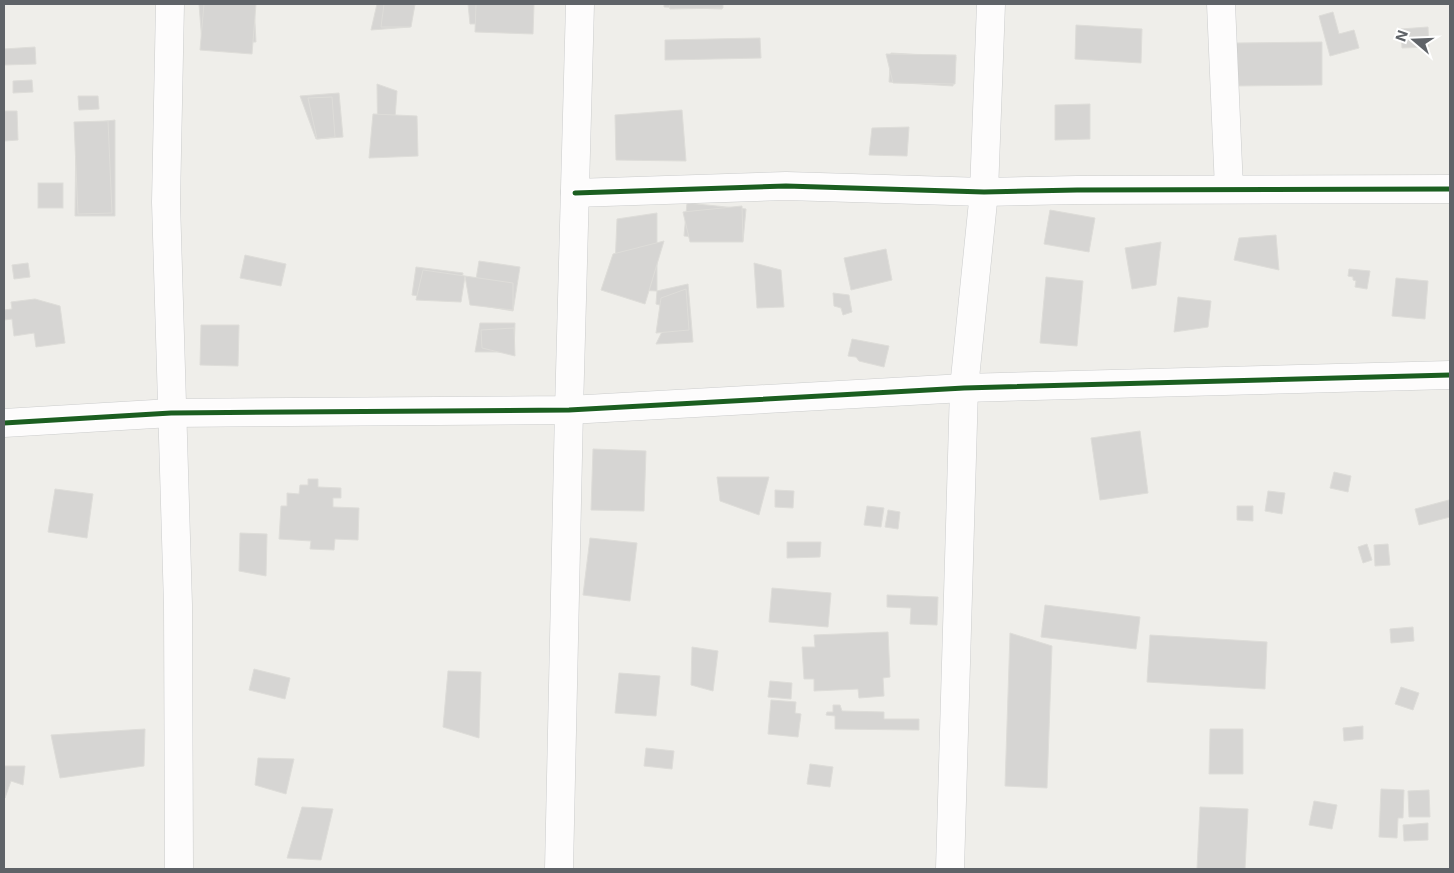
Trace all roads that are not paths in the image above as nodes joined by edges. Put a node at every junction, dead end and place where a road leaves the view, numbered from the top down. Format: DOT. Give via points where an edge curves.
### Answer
graph roads {
  1 [pos="170,4"];
  2 [pos="580,4"];
  3 [pos="991,4"];
  4 [pos="1221,4"];
  5 [pos="1229,189"];
  6 [pos="1450,189"];
  7 [pos="984,192"];
  8 [pos="575,193"];
  9 [pos="1450,375"];
  10 [pos="964,388"];
  11 [pos="568,410"];
  12 [pos="171,412"];
  13 [pos="4,423"];
  14 [pos="179,869"];
  15 [pos="559,869"];
  16 [pos="950,869"];
  1 -- 12 [label="street" via="166,202"];
  2 -- 8 [label="street"];
  3 -- 7 [label="street"];
  4 -- 5 [label="street"];
  5 -- 6 [label="street"];
  5 -- 7 [label="street"];
  7 -- 8 [label="street" via="786,186"];
  7 -- 10 [label="street"];
  8 -- 11 [label="street"];
  9 -- 10 [label="street"];
  10 -- 11 [label="street"];
  10 -- 16 [label="street"];
  11 -- 12 [label="street"];
  11 -- 15 [label="street"];
  12 -- 13 [label="street"];
  12 -- 14 [label="street" via="178,605"];
}
